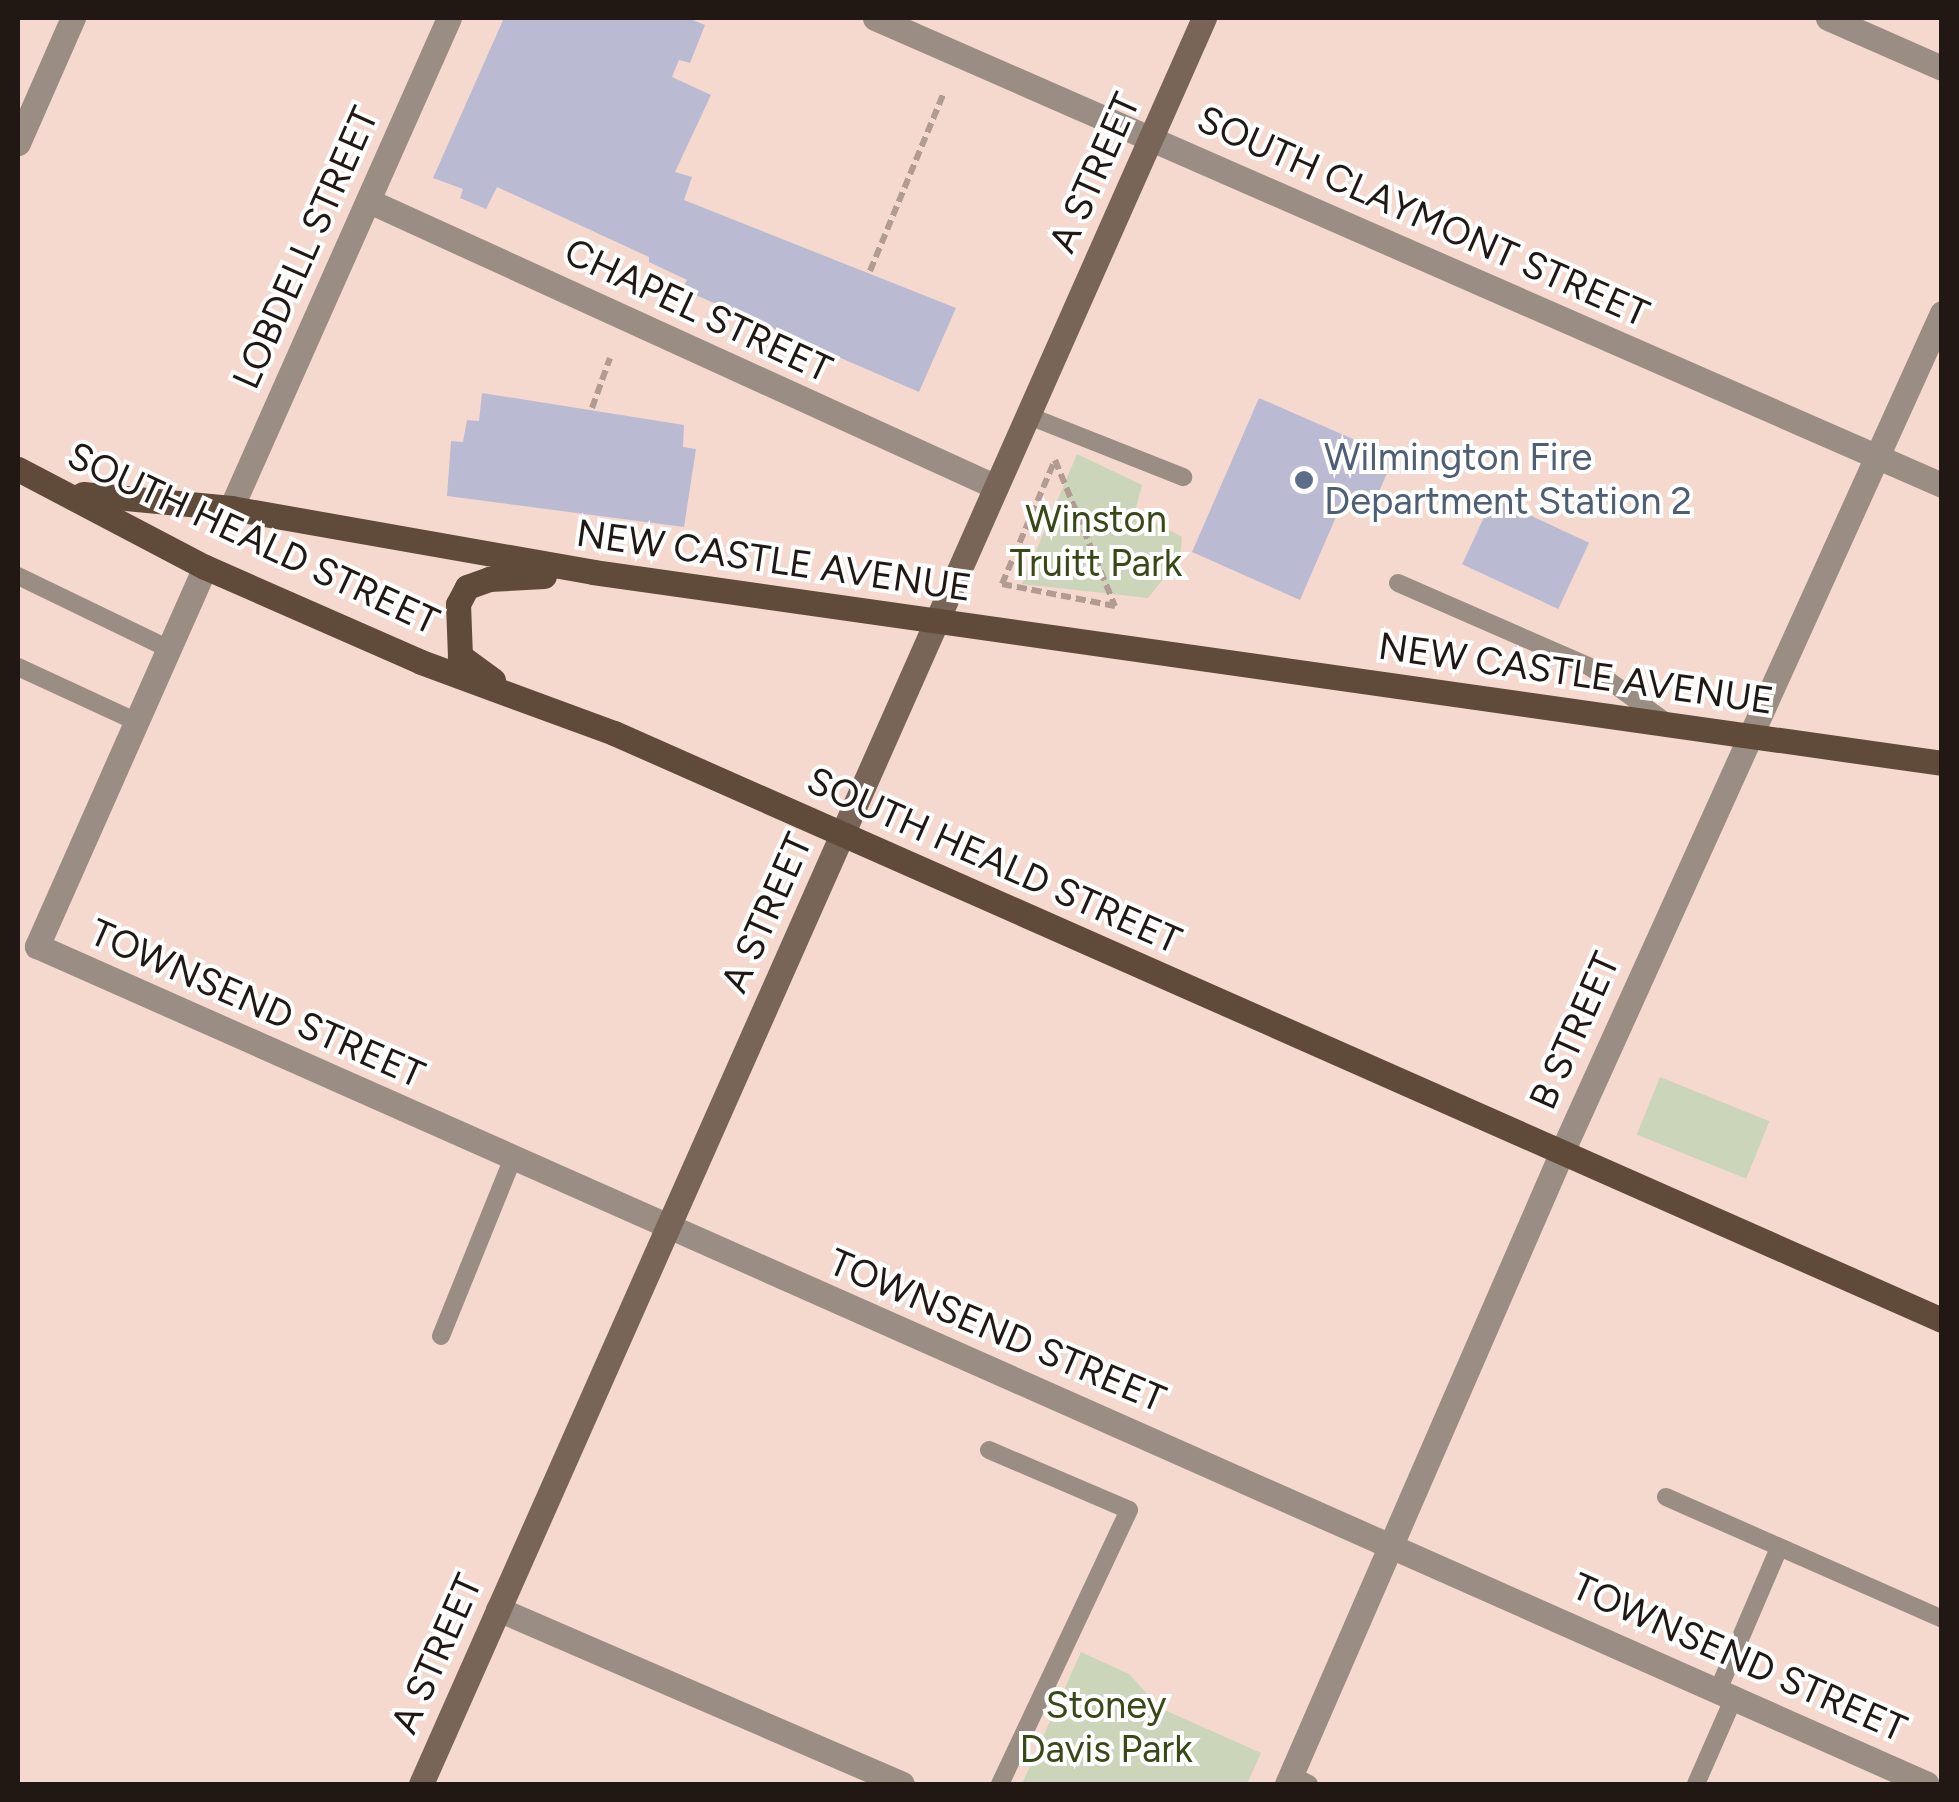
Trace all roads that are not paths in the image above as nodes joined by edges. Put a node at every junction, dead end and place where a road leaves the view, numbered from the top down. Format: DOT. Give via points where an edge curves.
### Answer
graph roads {
  1 [pos="73,18"];
  2 [pos="449,18"];
  3 [pos="875,18"];
  4 [pos="1204,18"];
  5 [pos="1828,18"];
  6 [pos="1942,68"];
  7 [pos="1151,138"];
  8 [pos="18,143"];
  9 [pos="368,201"];
  10 [pos="1942,313"];
  11 [pos="1029,416"];
  12 [pos="1878,458"];
  13 [pos="1183,477"];
  14 [pos="20,478"];
  15 [pos="1942,485"];
  16 [pos="996,487"];
  17 [pos="73,494"];
  18 [pos="231,508"];
  19 [pos="205,567"];
  20 [pos="594,572"];
  21 [pos="18,576"];
  22 [pos="1398,584"];
  23 [pos="940,619"];
  24 [pos="169,649"];
  25 [pos="18,667"];
  26 [pos="506,689"];
  27 [pos="136,722"];
  28 [pos="1671,725"];
  29 [pos="1747,736"];
  30 [pos="1942,764"];
  31 [pos="843,834"];
  32 [pos="1561,1154"];
  33 [pos="512,1160"];
  34 [pos="666,1229"];
  35 [pos="1942,1320"];
  36 [pos="441,1336"];
  37 [pos="988,1450"];
  38 [pos="1666,1497"];
  39 [pos="1390,1543"];
  40 [pos="1779,1548"];
  41 [pos="498,1609"];
  42 [pos="1942,1619"];
  43 [pos="1727,1691"];
  44 [pos="1296,1781"];
  45 [pos="420,1784"];
  46 [pos="902,1784"];
  47 [pos="1000,1784"];
  48 [pos="1696,1784"];
  49 [pos="1927,1784"];
  1 -- 8 [label="street"];
  2 -- 9 [label="street, LOBDELL STREET"];
  3 -- 7 [label="street, SOUTH CLAYMONT STREET"];
  4 -- 7 [label="street, A STREET"];
  5 -- 6 [label="street"];
  7 -- 11 [label="street, A STREET"];
  7 -- 12 [label="street, SOUTH CLAYMONT STREET"];
  9 -- 16 [label="street, CHAPEL STREET"];
  9 -- 18 [label="street, LOBDELL STREET"];
  10 -- 12 [label="street, B STREET"];
  11 -- 13 [label="lane"];
  11 -- 16 [label="street, A STREET"];
  12 -- 15 [label="street, SOUTH CLAYMONT STREET"];
  12 -- 29 [label="street, B STREET"];
  14 -- 17 [label="main road, SOUTH HEALD STREET"];
  16 -- 23 [label="street, A STREET"];
  17 -- 18 [label="main road, NEW CASTLE AVENUE"];
  17 -- 19 [label="main road, SOUTH HEALD STREET"];
  18 -- 20 [label="main road, NEW CASTLE AVENUE"];
  19 -- 24 [label="street"];
  19 -- 26 [label="main road, SOUTH HEALD STREET" via="421,662"];
  20 -- 23 [label="main road, NEW CASTLE AVENUE"];
  20 -- 26 [label="main road" via="489,579 468,587 456,624 460,656"];
  21 -- 24 [label="lane"];
  22 -- 28 [label="lane" via="1590,666"];
  23 -- 28 [label="main road, NEW CASTLE AVENUE"];
  23 -- 31 [label="street, A STREET"];
  24 -- 27 [label="street"];
  25 -- 27 [label="lane"];
  26 -- 31 [label="main road, SOUTH HEALD STREET"];
  27 -- 33 [label="street, TOWNSEND STREET" via="37,946"];
  28 -- 29 [label="main road, NEW CASTLE AVENUE"];
  29 -- 30 [label="main road, NEW CASTLE AVENUE"];
  29 -- 32 [label="street, B STREET"];
  31 -- 32 [label="main road, SOUTH HEALD STREET"];
  31 -- 34 [label="street, A STREET"];
  32 -- 35 [label="main road, SOUTH HEALD STREET"];
  32 -- 39 [label="street, B STREET"];
  33 -- 34 [label="street, TOWNSEND STREET"];
  33 -- 36 [label="lane"];
  34 -- 39 [label="street, TOWNSEND STREET"];
  34 -- 41 [label="street, A STREET"];
  37 -- 47 [label="lane" via="1130,1510"];
  38 -- 40 [label="lane"];
  39 -- 43 [label="street, TOWNSEND STREET"];
  39 -- 44 [label="street, B STREET"];
  40 -- 42 [label="lane"];
  40 -- 43 [label="lane"];
  41 -- 45 [label="street, A STREET"];
  41 -- 46 [label="street"];
  43 -- 48 [label="lane"];
  43 -- 49 [label="street, TOWNSEND STREET"];
}
